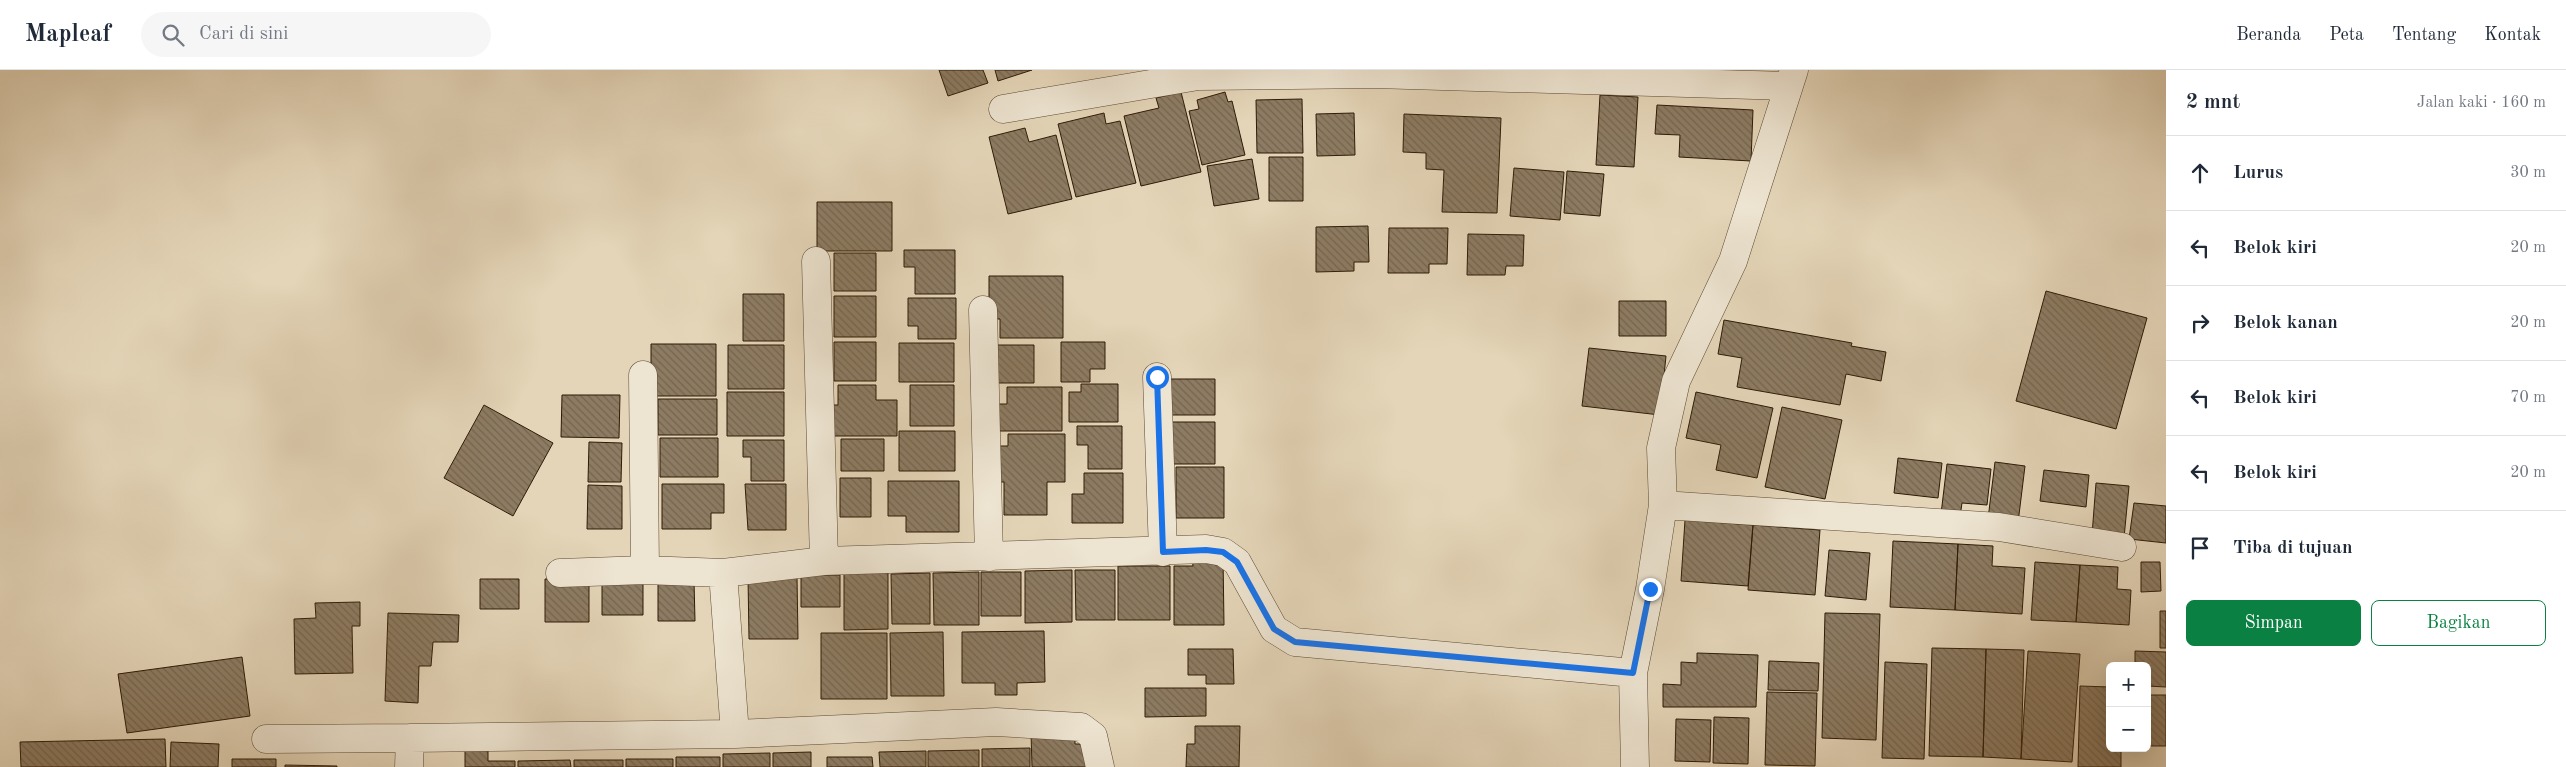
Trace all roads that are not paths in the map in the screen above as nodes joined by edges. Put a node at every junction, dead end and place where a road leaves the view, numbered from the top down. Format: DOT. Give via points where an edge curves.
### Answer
graph roads {
  1 [pos="1791,78"];
  2 [pos="1003,109"];
  3 [pos="816,261"];
  4 [pos="982,310"];
  5 [pos="643,375"];
  6 [pos="1157,377"];
  7 [pos="1663,505"];
  8 [pos="2122,547"];
  9 [pos="1163,552"];
  10 [pos="989,557"];
  11 [pos="824,561"];
  12 [pos="645,570"];
  13 [pos="560,573"];
  14 [pos="723,573"];
  15 [pos="1633,673"];
  16 [pos="735,734"];
  17 [pos="410,738"];
  18 [pos="266,739"];
  19 [pos="409,767"];
  20 [pos="1100,767"];
  21 [pos="1634,767"];
  1 -- 2 [label="street" via="1385,74 1198,76"];
  1 -- 7 [label="street" via="1733,261 1676,380 1662,448"];
  3 -- 11 [label="street"];
  4 -- 10 [label="street"];
  5 -- 12 [label="street"];
  6 -- 9 [label="street"];
  7 -- 8 [label="street" via="1999,527"];
  7 -- 15 [label="street"];
  9 -- 10 [label="street"];
  9 -- 15 [label="street" via="1223,552 1237,562 1274,629 1295,642"];
  10 -- 11 [label="street"];
  11 -- 14 [label="street"];
  12 -- 13 [label="street"];
  12 -- 14 [label="street"];
  14 -- 16 [label="street"];
  15 -- 21 [label="street"];
  16 -- 17 [label="street"];
  16 -- 20 [label="street" via="996,722 1081,727 1093,736"];
  17 -- 18 [label="street"];
  17 -- 19 [label="street"];
}
